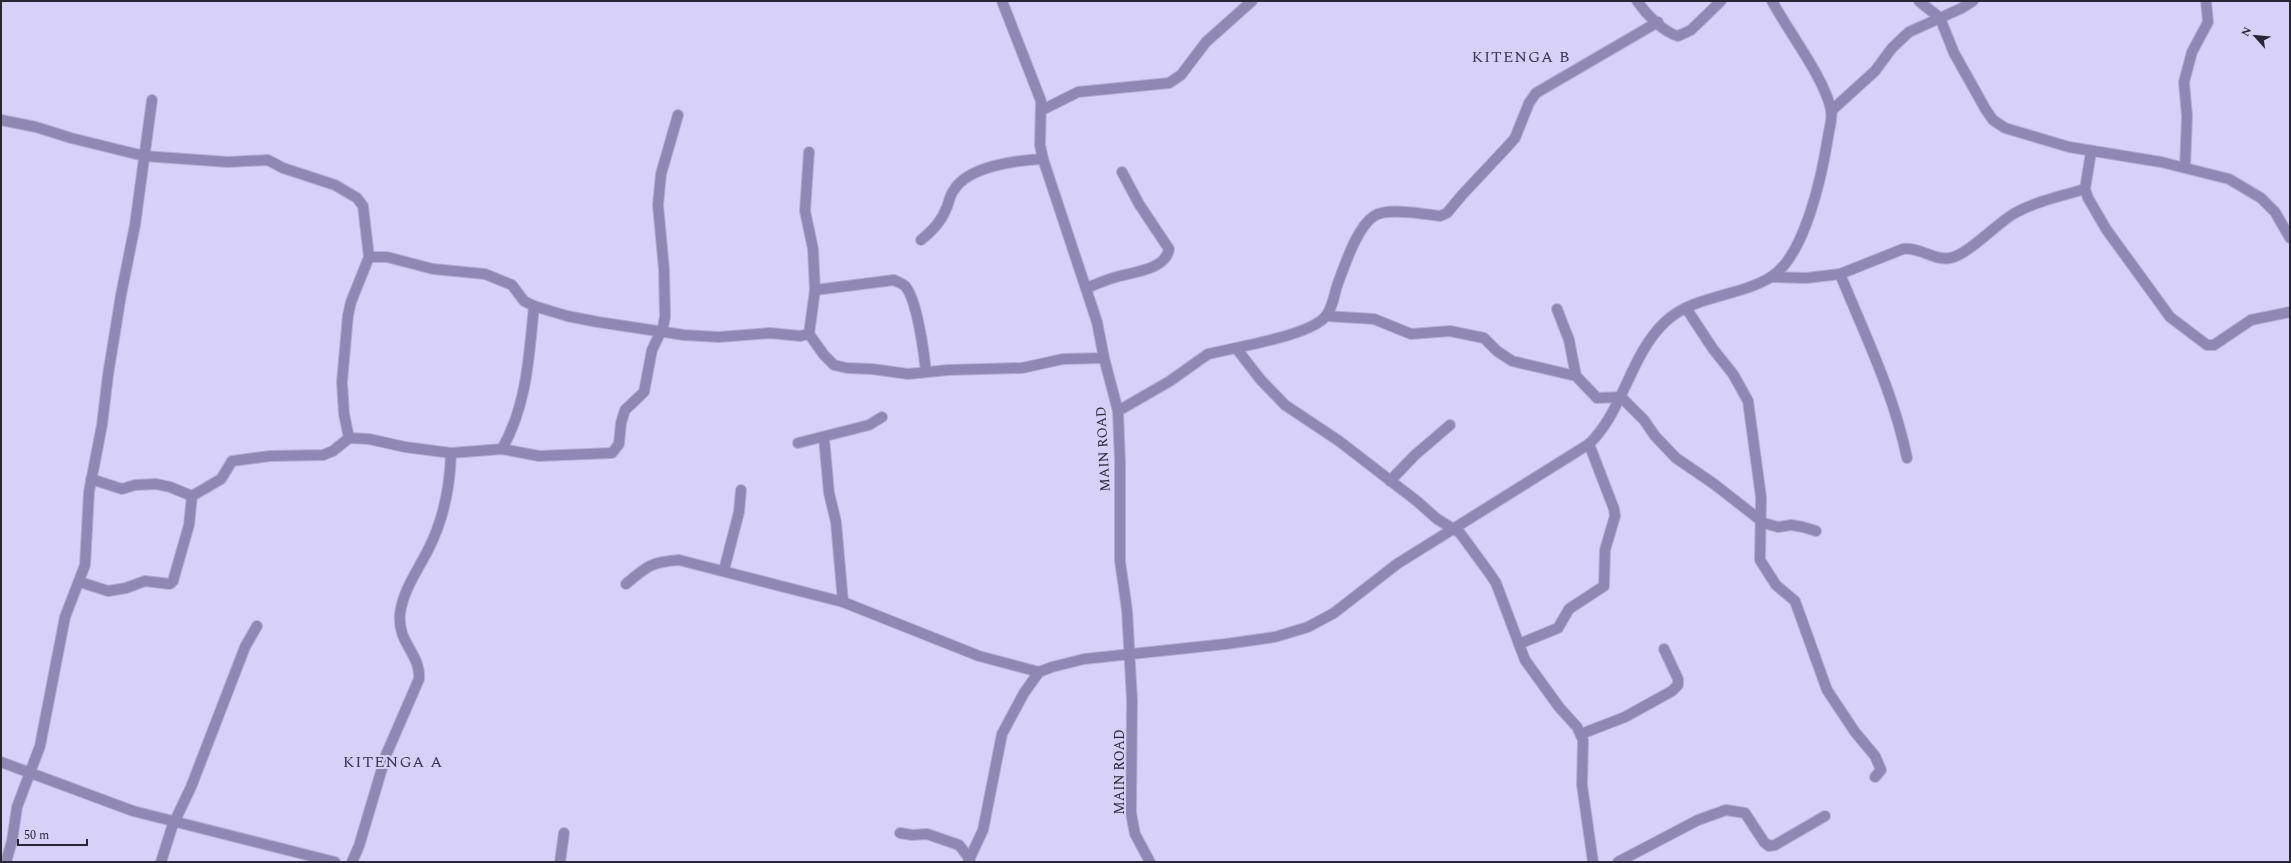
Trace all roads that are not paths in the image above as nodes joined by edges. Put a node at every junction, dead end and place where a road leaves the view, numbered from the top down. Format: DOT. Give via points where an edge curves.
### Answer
graph roads {
  1 [pos="1002,1"];
  2 [pos="1252,1"];
  3 [pos="1637,1"];
  4 [pos="1721,1"];
  5 [pos="1772,1"];
  6 [pos="1919,1"];
  7 [pos="1973,1"];
  8 [pos="2206,1"];
  9 [pos="1940,18"];
  10 [pos="1658,22"];
  11 [pos="152,100"];
  12 [pos="1042,110"];
  13 [pos="1832,112"];
  14 [pos="678,115"];
  15 [pos="1,120"];
  16 [pos="809,152"];
  17 [pos="2091,152"];
  18 [pos="144,156"];
  19 [pos="1044,159"];
  20 [pos="2185,167"];
  21 [pos="1122,172"];
  22 [pos="2085,189"];
  23 [pos="2290,238"];
  24 [pos="921,240"];
  25 [pos="369,257"];
  26 [pos="1840,274"];
  27 [pos="1771,277"];
  28 [pos="1087,288"];
  29 [pos="815,290"];
  30 [pos="534,306"];
  31 [pos="1686,308"];
  32 [pos="1557,309"];
  33 [pos="2290,312"];
  34 [pos="1326,316"];
  35 [pos="660,332"];
  36 [pos="809,334"];
  37 [pos="1236,348"];
  38 [pos="1104,358"];
  39 [pos="926,372"];
  40 [pos="1576,376"];
  41 [pos="1621,397"];
  42 [pos="1118,410"];
  43 [pos="882,417"];
  44 [pos="1450,425"];
  45 [pos="349,438"];
  46 [pos="824,438"];
  47 [pos="798,443"];
  48 [pos="1589,444"];
  49 [pos="502,450"];
  50 [pos="451,453"];
  51 [pos="1907,458"];
  52 [pos="91,479"];
  53 [pos="1390,481"];
  54 [pos="741,490"];
  55 [pos="192,496"];
  56 [pos="1759,520"];
  57 [pos="1452,528"];
  58 [pos="1816,531"];
  59 [pos="724,570"];
  60 [pos="80,582"];
  61 [pos="626,584"];
  62 [pos="843,602"];
  63 [pos="257,626"];
  64 [pos="1519,644"];
  65 [pos="1664,649"];
  66 [pos="1130,655"];
  67 [pos="1039,672"];
  68 [pos="1581,734"];
  69 [pos="1,762"];
  70 [pos="31,774"];
  71 [pos="1876,777"];
  72 [pos="1825,816"];
  73 [pos="175,821"];
  74 [pos="564,833"];
  75 [pos="900,833"];
  76 [pos="969,860"];
  77 [pos="6,862"];
  78 [pos="160,862"];
  79 [pos="335,862"];
  80 [pos="352,862"];
  81 [pos="560,862"];
  82 [pos="1150,862"];
  83 [pos="1593,862"];
  84 [pos="1618,862"];
  1 -- 12 [label="street, MAIN ROAD" via="1041,101"];
  2 -- 12 [label="street" via="1206,42 1181,75 1169,83 1078,92"];
  3 -- 10 [label="street"];
  4 -- 10 [label="street" via="1684,34 1674,34"];
  5 -- 13 [label="street" via="1820,83"];
  6 -- 9 [label="street"];
  7 -- 9 [label="street"];
  8 -- 20 [label="street" via="2208,22 2192,52 2184,82 2187,116"];
  9 -- 13 [label="street" via="1918,27 1900,40 1874,71"];
  9 -- 17 [label="street" via="1954,53 1994,120 2005,128 2023,135"];
  10 -- 34 [label="street" via="1536,93 1529,103 1515,138 1448,213 1440,216 1384,213 1374,216 1364,227 1347,260"];
  11 -- 18 [label="street"];
  12 -- 19 [label="street, MAIN ROAD" via="1040,145"];
  13 -- 27 [label="street" via="1811,211 1802,235 1788,260"];
  14 -- 35 [label="street" via="661,174 658,205 665,317"];
  15 -- 18 [label="street"];
  16 -- 29 [label="street" via="805,211 813,249"];
  17 -- 20 [label="street"];
  17 -- 22 [label="street"];
  18 -- 25 [label="street" via="223,162 268,160 283,168 335,185 357,198 363,206"];
  18 -- 52 [label="street" via="135,225"];
  19 -- 24 [label="street" via="1006,164 971,174 960,180 942,219 934,230"];
  19 -- 28 [label="street, MAIN ROAD"];
  20 -- 23 [label="street" via="2229,179 2261,198 2275,212"];
  21 -- 28 [label="street" via="1139,204 1169,249 1168,254 1150,267"];
  22 -- 26 [label="street" via="2033,204 2014,213 1955,257 1946,259 1918,249 1903,249"];
  22 -- 33 [label="street" via="2106,230 2170,317 2207,345 2214,346 2222,342 2251,320"];
  25 -- 30 [label="street" via="387,257 433,269 485,274 512,285 524,301"];
  25 -- 45 [label="street" via="348,315 342,382"];
  26 -- 27 [label="street" via="1806,278"];
  26 -- 51 [label="street" via="1884,379 1902,430"];
  27 -- 31 [label="street"];
  28 -- 38 [label="street, MAIN ROAD"];
  29 -- 36 [label="street"];
  29 -- 39 [label="street" via="894,280 905,286 911,296 918,323"];
  30 -- 35 [label="street" via="567,316"];
  30 -- 49 [label="street" via="524,395"];
  31 -- 41 [label="street" via="1674,314 1652,336"];
  31 -- 56 [label="street" via="1733,374 1748,401 1761,497"];
  32 -- 40 [label="street" via="1569,340"];
  34 -- 37 [label="street" via="1319,322 1283,336"];
  34 -- 40 [label="street" via="1374,319 1411,334 1450,331 1484,338 1512,361"];
  35 -- 36 [label="street" via="719,337 770,333 800,336"];
  35 -- 49 [label="street" via="652,350 644,392 628,405 622,417 616,450 607,454 570,453 539,456"];
  36 -- 39 [label="street" via="824,356 834,364 846,368 872,368 908,374"];
  37 -- 42 [label="street" via="1208,354 1170,381"];
  37 -- 53 [label="street" via="1284,405 1339,441"];
  38 -- 39 [label="street" via="1063,359 1022,368"];
  38 -- 42 [label="street, MAIN ROAD"];
  40 -- 41 [label="street" via="1597,398"];
  41 -- 48 [label="street" via="1602,431"];
  41 -- 56 [label="street" via="1676,458"];
  42 -- 66 [label="street, MAIN ROAD" via="1120,561"];
  43 -- 46 [label="street" via="869,425"];
  44 -- 53 [label="street"];
  45 -- 50 [label="street"];
  45 -- 55 [label="street" via="333,451 323,455 270,456 232,461 222,479"];
  46 -- 47 [label="street"];
  46 -- 62 [label="street" via="836,522"];
  48 -- 57 [label="street"];
  48 -- 64 [label="street" via="1615,516 1605,550 1604,586 1569,609 1563,622 1555,630"];
  49 -- 50 [label="street"];
  50 -- 80 [label="street" via="449,490 444,514 411,580 400,614 402,635 419,666 419,679 386,755"];
  52 -- 55 [label="street" via="122,489 134,485 156,484"];
  52 -- 60 [label="street" via="85,565"];
  53 -- 57 [label="street"];
  54 -- 59 [label="street" via="740,512 725,558"];
  55 -- 60 [label="street" via="186,536 174,581 170,584 145,581 108,591"];
  56 -- 58 [label="street" via="1771,527 1791,525"];
  56 -- 71 [label="street" via="1760,560 1776,585 1795,601 1827,690 1855,732 1875,756 1881,770"];
  57 -- 64 [label="street" via="1468,543 1496,583"];
  57 -- 66 [label="street" via="1397,564 1334,613 1308,627 1275,637"];
  59 -- 61 [label="street" via="679,560 658,561 645,567"];
  59 -- 62 [label="street"];
  60 -- 70 [label="street" via="65,617 47,718"];
  62 -- 67 [label="street" via="979,656"];
  63 -- 73 [label="street"];
  64 -- 68 [label="street" via="1531,671"];
  65 -- 68 [label="street" via="1678,679 1678,685 1672,691 1625,717"];
  66 -- 67 [label="street" via="1084,659"];
  66 -- 82 [label="street, MAIN ROAD" via="1133,743 1131,813 1134,834"];
  67 -- 76 [label="street" via="1021,698 1002,734 983,830"];
  68 -- 83 [label="street" via="1584,747 1582,786"];
  69 -- 70 [label="street"];
  70 -- 73 [label="street" via="133,811"];
  70 -- 77 [label="street" via="22,789"];
  72 -- 84 [label="street" via="1769,846 1745,813 1726,810 1698,820"];
  73 -- 78 [label="street"];
  73 -- 79 [label="street"];
  74 -- 81 [label="street"];
  75 -- 76 [label="street" via="927,834 959,845"];
}
